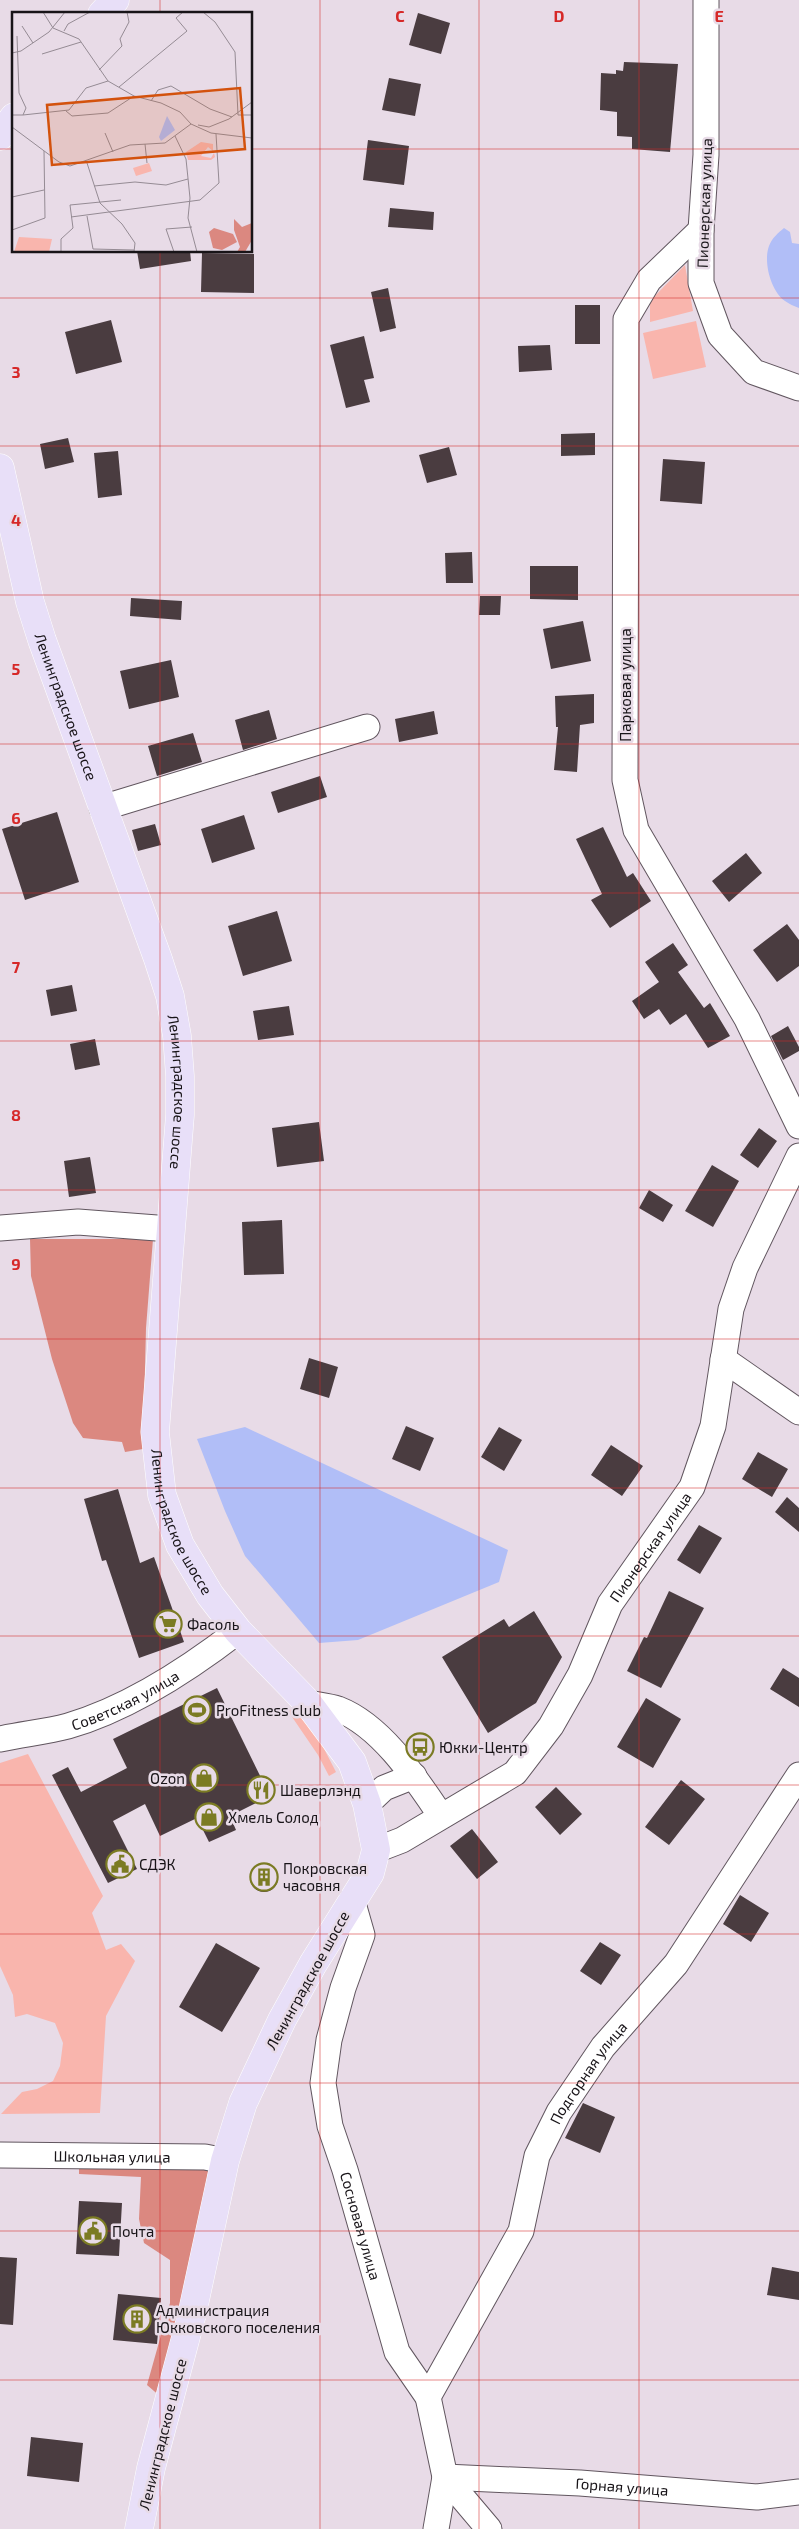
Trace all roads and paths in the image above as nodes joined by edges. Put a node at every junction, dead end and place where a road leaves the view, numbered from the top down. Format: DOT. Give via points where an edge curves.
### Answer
graph roads {
  1 [pos="115,0"];
  2 [pos="706,0"];
  3 [pos="104,12"];
  4 [pos="12,120"];
  5 [pos="0,136"];
  6 [pos="701,230"];
  7 [pos="799,388"];
  8 [pos="0,468"];
  9 [pos="367,728"];
  10 [pos="102,808"];
  11 [pos="799,1126"];
  12 [pos="799,1156"];
  13 [pos="0,1228"];
  14 [pos="170,1229"];
  15 [pos="723,1359"];
  16 [pos="799,1412"];
  17 [pos="238,1631"];
  18 [pos="308,1703"];
  19 [pos="0,1739"];
  20 [pos="799,1775"];
  21 [pos="414,1776"];
  22 [pos="367,1804"];
  23 [pos="441,1816"];
  24 [pos="376,1850"];
  25 [pos="352,1900"];
  26 [pos="0,2156"];
  27 [pos="225,2161"];
  28 [pos="428,2397"];
  29 [pos="445,2477"];
  30 [pos="799,2492"];
  31 [pos="139,2529"];
  32 [pos="436,2529"];
  33 [pos="489,2529"];
  1 -- 3 [label="main road"];
  2 -- 6 [label="street, Пионерская улица" via="706,155"];
  4 -- 5 [label="main road"];
  6 -- 7 [label="street, Пионерская улица" via="701,283 720,335 754,372"];
  6 -- 11 [label="street, Парковая улица" via="650,280 626,318 625,780 636,830 747,1019"];
  8 -- 10 [label="main road, Ленинградское шоссе" via="33,612"];
  9 -- 10 [label="street"];
  10 -- 14 [label="main road, Ленинградское шоссе" via="158,959 170,996 177,1036 180,1116"];
  12 -- 15 [label="street, Пионерская улица" via="745,1268 731,1309"];
  13 -- 14 [label="street" via="78,1222"];
  14 -- 17 [label="main road, Ленинградское шоссе" via="155,1432 162,1495 173,1529 189,1560 210,1595"];
  15 -- 16 [label="street"];
  15 -- 23 [label="street, Пионерская улица" via="713,1426 692,1487 610,1604 580,1675 552,1726 515,1773"];
  17 -- 18 [label="main road, Ленинградское шоссе"];
  17 -- 19 [label="street, Советская улица" via="208,1655 127,1702 68,1726"];
  18 -- 21 [label="street" via="339,1709 365,1726"];
  18 -- 22 [label="main road, Ленинградское шоссе" via="352,1762"];
  20 -- 28 [label="street, Подгорная улица" via="676,1964 603,2047 559,2112 537,2156 521,2231"];
  21 -- 22 [label="street" via="384,1788"];
  21 -- 23 [label="street"];
  22 -- 24 [label="main road, Ленинградское шоссе"];
  23 -- 24 [label="street, Пионерская улица" via="402,1840"];
  24 -- 25 [label="main road, Ленинградское шоссе" via="370,1873"];
  25 -- 27 [label="main road, Ленинградское шоссе" via="282,2020 243,2103"];
  25 -- 28 [label="street, Сосновая улица" via="362,1935 329,2040 324,2083 330,2126 397,2352"];
  26 -- 27 [label="street, Школьная улица" via="205,2156"];
  27 -- 31 [label="main road, Ленинградское шоссе" via="192,2314 151,2468"];
  28 -- 29 [label="street, Сосновая улица"];
  29 -- 30 [label="street, Горная улица" via="580,2482 757,2497"];
  29 -- 32 [label="street"];
  29 -- 33 [label="street, Сосновая улица"];
}
